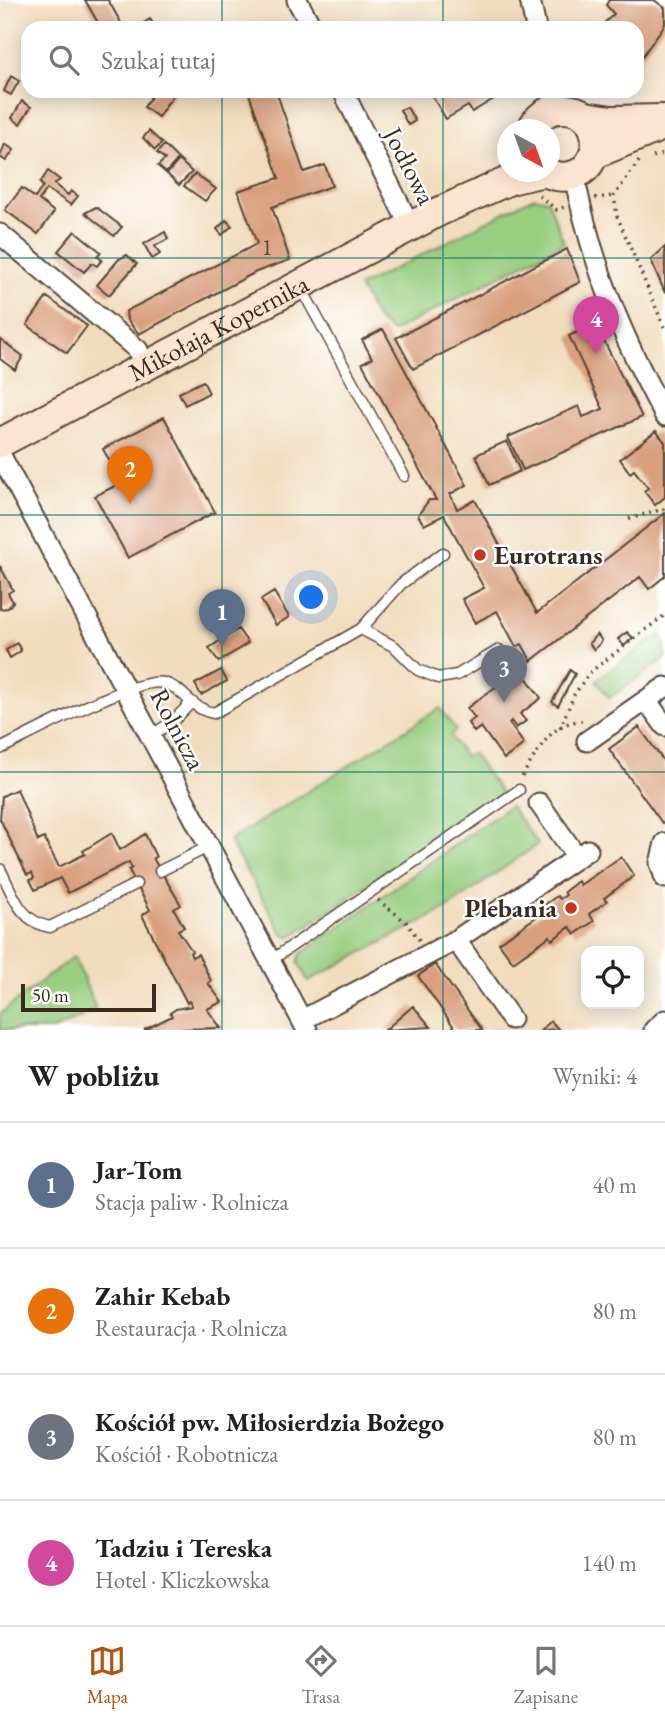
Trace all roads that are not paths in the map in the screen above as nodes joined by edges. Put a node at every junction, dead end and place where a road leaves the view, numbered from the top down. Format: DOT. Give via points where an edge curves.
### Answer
graph roads {
  1 [pos="297,0"];
  2 [pos="530,0"];
  3 [pos="308,21"];
  4 [pos="534,21"];
  5 [pos="346,98"];
  6 [pos="554,100"];
  7 [pos="585,116"];
  8 [pos="538,119"];
  9 [pos="665,119"];
  10 [pos="665,125"];
  11 [pos="595,153"];
  12 [pos="497,167"];
  13 [pos="574,175"];
  14 [pos="560,176"];
  15 [pos="506,182"];
  16 [pos="438,212"];
  17 [pos="410,226"];
  18 [pos="0,234"];
  19 [pos="300,285"];
  20 [pos="144,368"];
  21 [pos="665,416"];
  22 [pos="0,443"];
  23 [pos="0,454"];
  24 [pos="404,476"];
  25 [pos="443,553"];
  26 [pos="361,628"];
  27 [pos="499,650"];
  28 [pos="665,687"];
  29 [pos="127,690"];
  30 [pos="646,700"];
  31 [pos="191,703"];
  32 [pos="665,726"];
  33 [pos="152,735"];
  34 [pos="590,739"];
  35 [pos="0,749"];
  36 [pos="517,787"];
  37 [pos="539,803"];
  38 [pos="665,843"];
  39 [pos="210,846"];
  40 [pos="0,869"];
  41 [pos="160,872"];
  42 [pos="665,878"];
  43 [pos="136,884"];
  44 [pos="456,940"];
  45 [pos="270,961"];
  46 [pos="511,1019"];
  47 [pos="665,1020"];
  48 [pos="304,1025"];
  49 [pos="654,1030"];
  1 -- 3 [label="street"];
  2 -- 4 [label="street"];
  5 -- 17 [label="street, Jodłowa"];
  6 -- 7 [label="street"];
  6 -- 8 [label="street"];
  7 -- 9 [label="street"];
  7 -- 11 [label="street" via="596,133"];
  10 -- 11 [label="street"];
  11 -- 13 [label="street"];
  12 -- 16 [label="street, Mikołaja Kopernika"];
  13 -- 14 [label="street, Mikołaja Kopernika"];
  13 -- 21 [label="street" via="603,289"];
  15 -- 16 [label="street, Mikołaja Kopernika"];
  16 -- 17 [label="street, Mikołaja Kopernika"];
  17 -- 19 [label="street, Mikołaja Kopernika"];
  18 -- 20 [label="street" via="138,350"];
  19 -- 20 [label="street, Mikołaja Kopernika"];
  19 -- 24 [label="lane"];
  20 -- 22 [label="street, Mikołaja Kopernika"];
  23 -- 29 [label="street, Rolnicza"];
  25 -- 26 [label="lane" via="401,584"];
  26 -- 27 [label="lane" via="395,647 418,670 438,678 457,675"];
  26 -- 31 [label="lane" via="214,713"];
  28 -- 30 [label="street"];
  29 -- 31 [label="lane" via="161,682"];
  29 -- 33 [label="street, Rolnicza"];
  29 -- 35 [label="lane"];
  30 -- 32 [label="street"];
  30 -- 34 [label="street"];
  31 -- 33 [label="lane"];
  33 -- 39 [label="street, Rolnicza"];
  36 -- 45 [label="lane"];
  37 -- 44 [label="street" via="583,854"];
  38 -- 42 [label="street" via="660,863"];
  39 -- 41 [label="lane"];
  39 -- 45 [label="street, Rolnicza"];
  40 -- 43 [label="lane" via="26,917 35,925 50,928"];
  44 -- 46 [label="street"];
  44 -- 48 [label="street"];
  45 -- 48 [label="street, Rolnicza"];
  47 -- 49 [label="street"];
}
